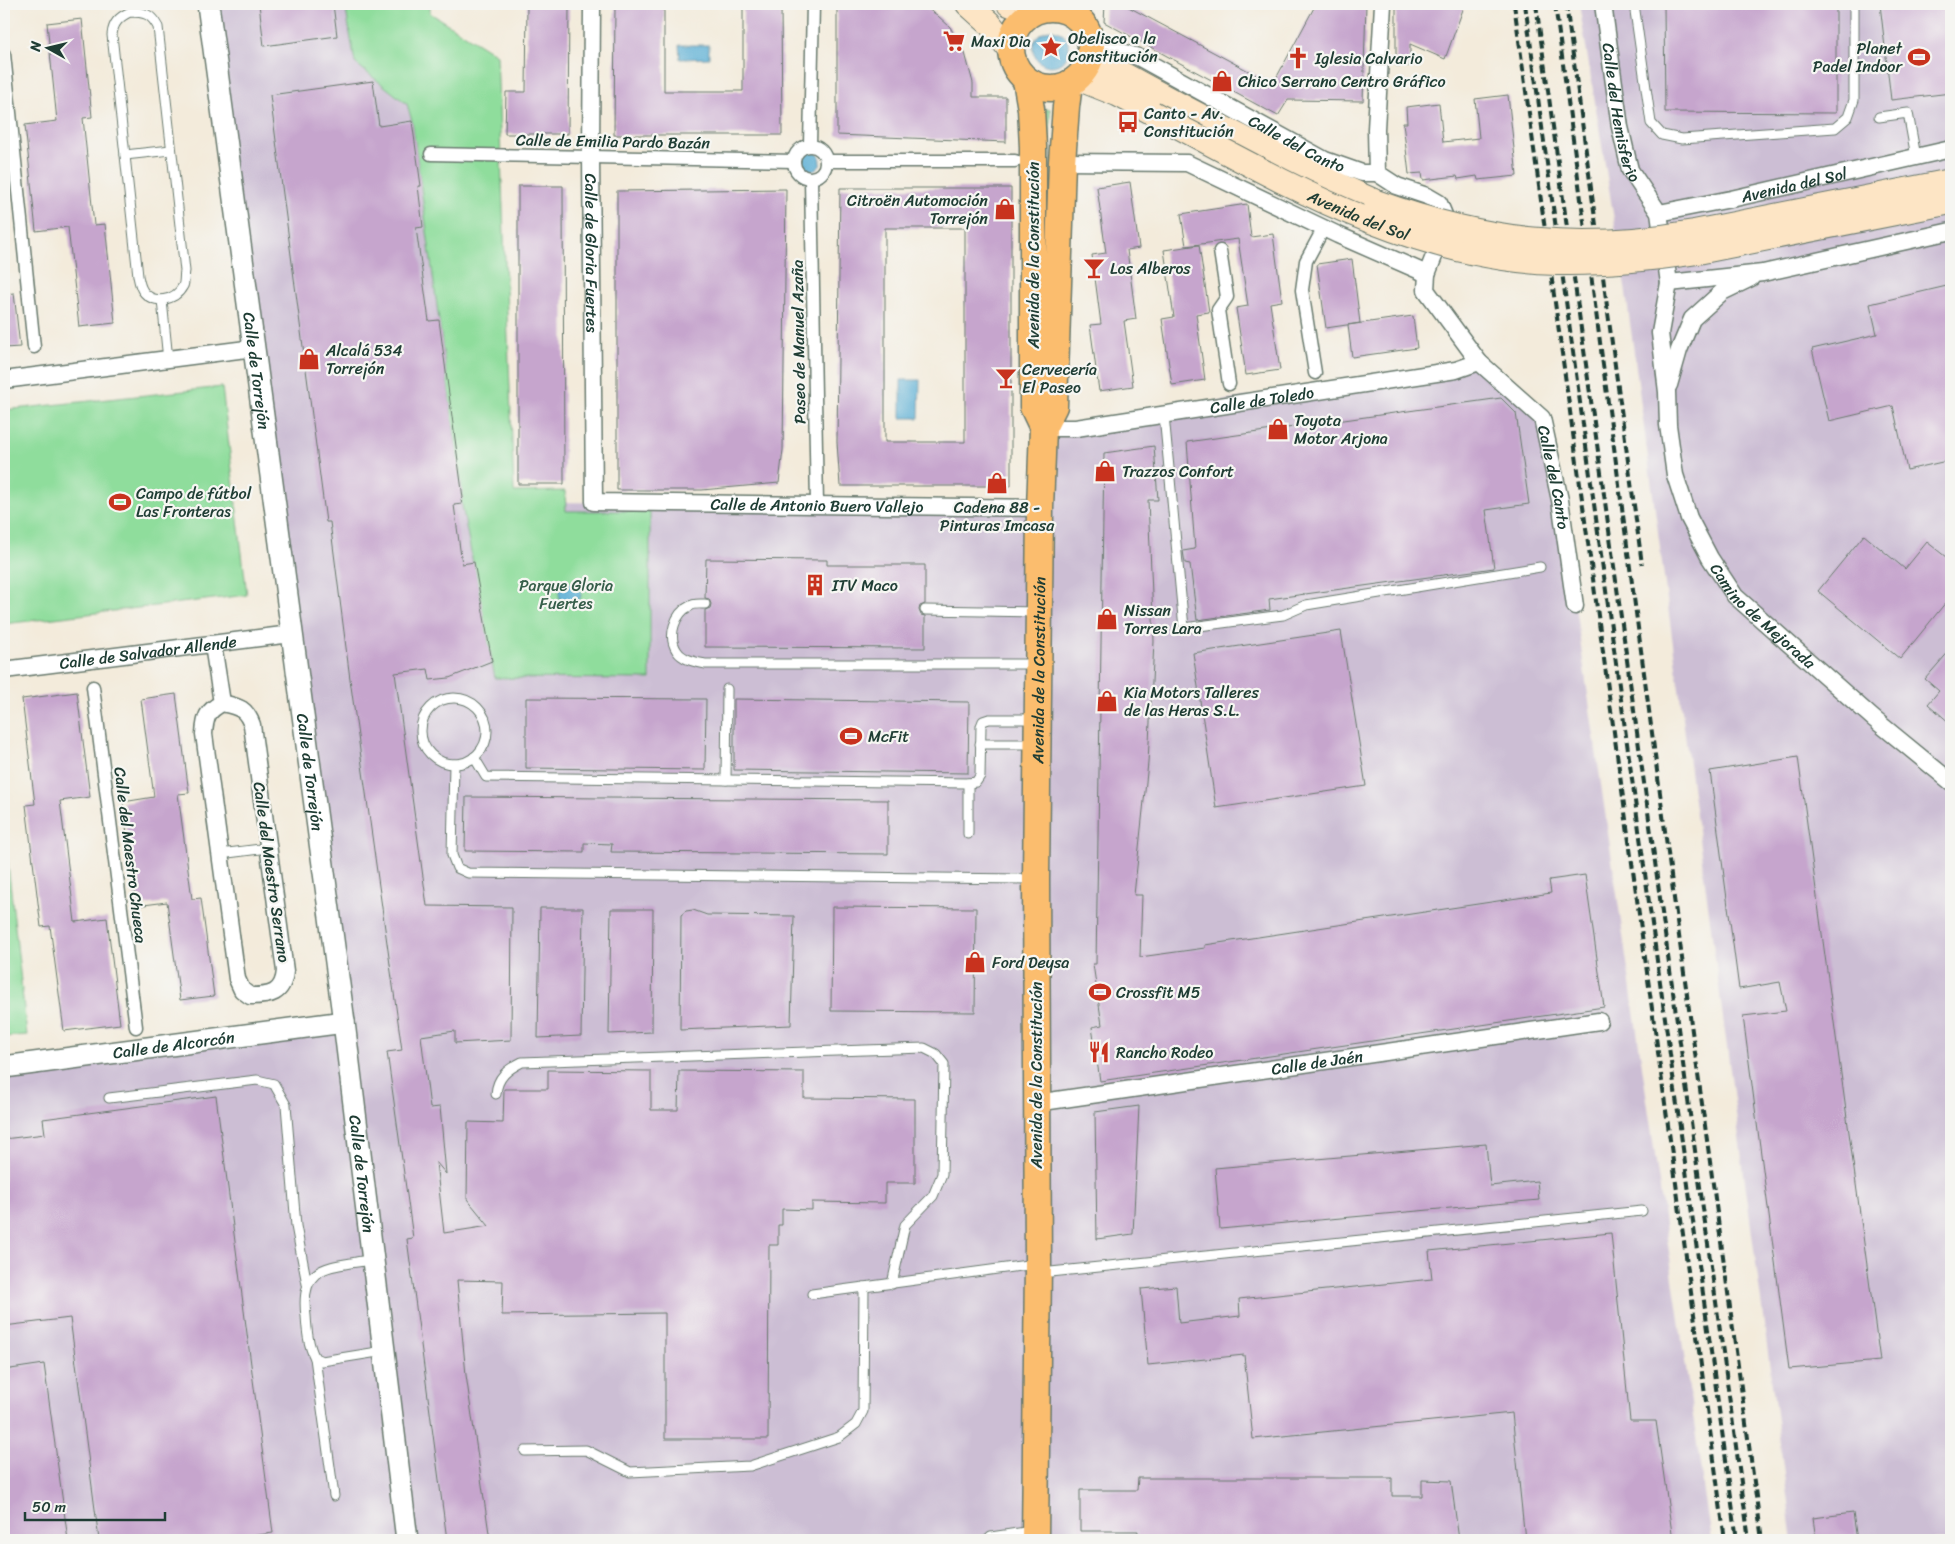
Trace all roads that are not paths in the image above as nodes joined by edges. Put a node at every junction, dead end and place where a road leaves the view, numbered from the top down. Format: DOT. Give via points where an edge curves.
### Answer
graph roads {
  1 [pos="208,4"];
  2 [pos="592,4"];
  3 [pos="813,4"];
  4 [pos="968,4"];
  5 [pos="1383,4"];
  6 [pos="1603,4"];
  7 [pos="1634,4"];
  8 [pos="1854,4"];
  9 [pos="1067,7"];
  10 [pos="1027,8"];
  11 [pos="1090,49"];
  12 [pos="1011,51"];
  13 [pos="4,54"];
  14 [pos="1026,80"];
  15 [pos="1073,81"];
  16 [pos="1157,104"];
  17 [pos="1879,117"];
  18 [pos="810,145"];
  19 [pos="171,150"];
  20 [pos="1951,150"];
  21 [pos="431,154"];
  22 [pos="125,155"];
  23 [pos="591,156"];
  24 [pos="1916,157"];
  25 [pos="1015,160"];
  26 [pos="794,161"];
  27 [pos="827,161"];
  28 [pos="1062,162"];
  29 [pos="1377,173"];
  30 [pos="811,179"];
  31 [pos="1951,182"];
  32 [pos="1951,202"];
  33 [pos="1660,213"];
  34 [pos="1951,231"];
  35 [pos="1320,235"];
  36 [pos="1220,250"];
  37 [pos="1763,273"];
  38 [pos="1427,274"];
  39 [pos="1669,283"];
  40 [pos="162,300"];
  41 [pos="34,347"];
  42 [pos="254,348"];
  43 [pos="168,360"];
  44 [pos="1479,362"];
  45 [pos="1315,373"];
  46 [pos="4,380"];
  47 [pos="1229,384"];
  48 [pos="1667,392"];
  49 [pos="1164,415"];
  50 [pos="1043,428"];
  51 [pos="594,502"];
  52 [pos="817,505"];
  53 [pos="1040,508"];
  54 [pos="1540,567"];
  55 [pos="705,604"];
  56 [pos="1575,606"];
  57 [pos="925,610"];
  58 [pos="1039,612"];
  59 [pos="291,634"];
  60 [pos="213,645"];
  61 [pos="1039,664"];
  62 [pos="4,670"];
  63 [pos="93,687"];
  64 [pos="727,689"];
  65 [pos="222,703"];
  66 [pos="1038,731"];
  67 [pos="980,744"];
  68 [pos="474,757"];
  69 [pos="454,764"];
  70 [pos="726,780"];
  71 [pos="1951,782"];
  72 [pos="968,784"];
  73 [pos="968,834"];
  74 [pos="268,848"];
  75 [pos="220,854"];
  76 [pos="1036,879"];
  77 [pos="1599,1021"];
  78 [pos="344,1022"];
  79 [pos="136,1028"];
  80 [pos="4,1067"];
  81 [pos="496,1094"];
  82 [pos="108,1098"];
  83 [pos="1036,1103"];
  84 [pos="1642,1211"];
  85 [pos="373,1259"];
  86 [pos="1038,1269"];
  87 [pos="307,1284"];
  88 [pos="892,1284"];
  89 [pos="864,1287"];
  90 [pos="812,1294"];
  91 [pos="384,1351"];
  92 [pos="315,1358"];
  93 [pos="526,1450"];
  94 [pos="334,1496"];
  95 [pos="1035,1528"];
  96 [pos="407,1540"];
  97 [pos="988,1540"];
  1 -- 42 [label="street, Calle de Torrejón"];
  2 -- 23 [label="street, Calle de Gloria Fuertes"];
  3 -- 18 [label="street"];
  4 -- 12 [label="main road" via="989,23"];
  5 -- 29 [label="street" via="1376,129"];
  6 -- 33 [label="street, Calle del Hemisferio" via="1620,127 1630,170"];
  7 -- 8 [label="lane" via="1651,123 1662,135 1682,140 1835,128 1848,117 1854,100"];
  9 -- 10 [label="main road"];
  9 -- 11 [label="main road" via="1086,28"];
  10 -- 12 [label="main road" via="1015,29"];
  11 -- 15 [label="main road" via="1085,68"];
  11 -- 16 [label="main road, Avenida del Sol"];
  11 -- 29 [label="street, Calle del Canto" via="1138,58 1325,160 1362,173"];
  12 -- 14 [label="main road" via="1016,69"];
  13 -- 41 [label="street"];
  14 -- 15 [label="main road" via="1053,88"];
  14 -- 50 [label="main road, Avenida de la Constitución" via="1033,147 1033,407"];
  15 -- 16 [label="main road, Avenida del Sol"];
  15 -- 28 [label="main road, Avenida de la Constitución" via="1066,107"];
  16 -- 31 [label="main road, Avenida del Sol, bridge" via="1418,218 1513,238 1609,242 1660,238"];
  16 -- 32 [label="main road, Avenida del Sol, bridge" via="1320,200 1370,222 1458,249 1511,259 1557,263 1662,257"];
  17 -- 24 [label="lane" via="1908,113"];
  18 -- 26 [label="street" via="798,152"];
  18 -- 27 [label="street" via="824,152"];
  19 -- 22 [label="lane"];
  19 -- 22 [label="lane" via="158,27 153,17 143,12 130,12 120,16 112,36"];
  19 -- 40 [label="lane" via="185,270 183,286 174,297"];
  20 -- 24 [label="street, Avenida del Sol"];
  21 -- 23 [label="street, Calle de Emilia Pardo Bazán"];
  22 -- 40 [label="lane" via="141,289 149,298"];
  23 -- 26 [label="street, Calle de Emilia Pardo Bazán"];
  23 -- 51 [label="street, Calle de Gloria Fuertes"];
  24 -- 33 [label="street, Avenida del Sol"];
  25 -- 27 [label="street"];
  26 -- 30 [label="street" via="797,171"];
  27 -- 30 [label="street" via="821,175"];
  28 -- 38 [label="street" via="1187,163"];
  28 -- 50 [label="main road, Avenida de la Constitución" via="1054,406"];
  29 -- 38 [label="street, Calle del Canto" via="1397,186 1439,203 1444,215"];
  30 -- 52 [label="street, Paseo de Manuel Azaña"];
  33 -- 39 [label="street"];
  34 -- 37 [label="street"];
  35 -- 45 [label="street" via="1306,262 1302,290"];
  36 -- 47 [label="street" via="1227,296 1218,310"];
  37 -- 39 [label="street"];
  37 -- 48 [label="street, Camino de Mejorada" via="1722,292 1692,320"];
  38 -- 44 [label="street, Calle del Canto" via="1426,290"];
  39 -- 48 [label="street, Camino de Mejorada" via="1660,333"];
  40 -- 43 [label="lane"];
  42 -- 43 [label="street"];
  42 -- 59 [label="street, Calle de Torrejón"];
  43 -- 46 [label="street"];
  44 -- 49 [label="street, Calle de Toledo" via="1456,370"];
  44 -- 56 [label="street, Calle del Canto" via="1542,418 1560,500"];
  48 -- 71 [label="street, Camino de Mejorada" via="1675,475 1689,518 1735,596 1874,719"];
  49 -- 50 [label="street, Calle de Toledo" via="1076,428"];
  49 -- 54 [label="lane" via="1184,628 1283,616 1306,604"];
  50 -- 53 [label="main road, Avenida de la Constitución"];
  51 -- 52 [label="street, Calle de Antonio Buero Vallejo"];
  52 -- 53 [label="street, Calle de Antonio Buero Vallejo"];
  53 -- 58 [label="main road, Avenida de la Constitución"];
  55 -- 61 [label="lane" via="692,604 681,612 674,623 673,638 677,651 688,660 705,664"];
  57 -- 58 [label="lane"];
  58 -- 61 [label="main road, Avenida de la Constitución"];
  59 -- 60 [label="street, Calle de Salvador Allende"];
  59 -- 78 [label="street, Calle de Torrejón"];
  60 -- 62 [label="street, Calle de Salvador Allende"];
  60 -- 65 [label="street"];
  61 -- 66 [label="main road, Avenida de la Constitución"];
  63 -- 79 [label="street, Calle del Maestro Chueca"];
  64 -- 70 [label="lane"];
  65 -- 74 [label="street, Calle del Maestro Serrano" via="238,707 248,714 252,725"];
  65 -- 75 [label="street, Calle del Maestro Serrano" via="212,708 205,720 204,734"];
  66 -- 67 [label="lane"];
  66 -- 67 [label="lane" via="989,719 981,726"];
  66 -- 76 [label="main road, Avenida de la Constitución"];
  67 -- 72 [label="lane" via="980,776 976,782"];
  68 -- 69 [label="lane"];
  68 -- 69 [label="lane" via="482,749 486,734 479,709 460,699 439,702 424,718 422,739 434,757"];
  68 -- 70 [label="lane" via="486,777"];
  69 -- 76 [label="lane" via="452,855 457,868 468,873"];
  70 -- 72 [label="lane"];
  72 -- 73 [label="lane"];
  74 -- 75 [label="lane"];
  74 -- 75 [label="street, Calle del Maestro Serrano" via="285,971 284,983 275,992 263,996 250,996 242,990 237,978"];
  76 -- 83 [label="main road, Avenida de la Constitución"];
  77 -- 83 [label="street, Calle de Jaén"];
  78 -- 80 [label="street, Calle de Alcorcón"];
  78 -- 85 [label="street, Calle de Torrejón"];
  81 -- 88 [label="lane" via="506,1071 522,1062 924,1048 936,1054 944,1064 942,1174 932,1196 905,1225"];
  82 -- 87 [label="lane" via="257,1080 274,1084 286,1105 296,1226"];
  83 -- 86 [label="main road, Avenida de la Constitución"];
  84 -- 86 [label="lane"];
  85 -- 87 [label="lane" via="326,1268"];
  85 -- 91 [label="street, Calle de Torrejón"];
  86 -- 88 [label="lane"];
  86 -- 95 [label="main road, Avenida de la Constitución"];
  87 -- 92 [label="lane" via="304,1302 309,1347"];
  88 -- 89 [label="lane"];
  89 -- 90 [label="lane"];
  89 -- 93 [label="lane" via="863,1411 856,1424 839,1437 750,1466 630,1472 586,1450"];
  91 -- 92 [label="lane" via="322,1361"];
  91 -- 96 [label="street, Calle de Torrejón"];
  92 -- 94 [label="lane"];
  95 -- 97 [label="lane"];
}
